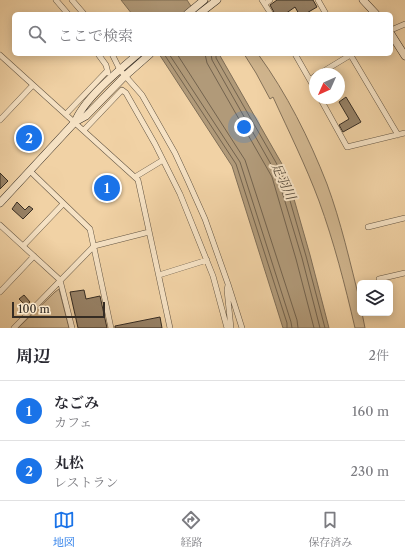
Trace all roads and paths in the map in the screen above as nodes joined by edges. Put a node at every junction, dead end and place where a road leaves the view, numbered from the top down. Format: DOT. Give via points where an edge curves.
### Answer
graph roads {
  1 [pos="56,0"];
  2 [pos="72,0"];
  3 [pos="204,0"];
  4 [pos="217,0"];
  5 [pos="270,0"];
  6 [pos="318,0"];
  7 [pos="363,0"];
  8 [pos="263,2"];
  9 [pos="66,12"];
  10 [pos="82,12"];
  11 [pos="189,12"];
  12 [pos="202,12"];
  13 [pos="270,12"];
  14 [pos="325,12"];
  15 [pos="374,12"];
  16 [pos="405,24"];
  17 [pos="393,29"];
  18 [pos="393,37"];
  19 [pos="0,55"];
  20 [pos="99,56"];
  21 [pos="113,56"];
  22 [pos="136,56"];
  23 [pos="148,56"];
  24 [pos="296,56"];
  25 [pos="348,56"];
  26 [pos="352,56"];
  27 [pos="405,56"];
  28 [pos="121,68"];
  29 [pos="329,68"];
  30 [pos="127,74"];
  31 [pos="309,78"];
  32 [pos="33,85"];
  33 [pos="323,104"];
  34 [pos="66,114"];
  35 [pos="0,120"];
  36 [pos="75,122"];
  37 [pos="84,130"];
  38 [pos="405,133"];
  39 [pos="398,134"];
  40 [pos="163,160"];
  41 [pos="30,171"];
  42 [pos="135,177"];
  43 [pos="0,203"];
  44 [pos="63,204"];
  45 [pos="405,218"];
  46 [pos="0,225"];
  47 [pos="368,228"];
  48 [pos="149,232"];
  49 [pos="23,246"];
  50 [pos="94,246"];
  51 [pos="34,256"];
  52 [pos="207,260"];
  53 [pos="405,272"];
  54 [pos="159,275"];
  55 [pos="379,279"];
  56 [pos="60,280"];
  57 [pos="228,284"];
  58 [pos="0,292"];
  59 [pos="14,328"];
  60 [pos="72,328"];
  61 [pos="112,328"];
  62 [pos="170,328"];
  63 [pos="227,328"];
  64 [pos="231,328"];
  65 [pos="242,328"];
  1 -- 9 [label="street"];
  2 -- 10 [label="street"];
  3 -- 11 [label="street"];
  4 -- 12 [label="street"];
  5 -- 8 [label="street"];
  6 -- 14 [label="street"];
  7 -- 15 [label="street"];
  8 -- 13 [label="street"];
  16 -- 17 [label="street"];
  18 -- 27 [label="street"];
  19 -- 32 [label="street"];
  20 -- 34 [label="street" via="106,65 107,72"];
  21 -- 28 [label="street"];
  22 -- 28 [label="street"];
  23 -- 30 [label="street"];
  24 -- 31 [label="street"];
  25 -- 29 [label="street"];
  26 -- 39 [label="street"];
  28 -- 30 [label="street"];
  28 -- 36 [label="street" via="79,112"];
  30 -- 36 [label="street" via="86,116"];
  30 -- 57 [label="street" via="175,153 205,219"];
  32 -- 34 [label="street"];
  32 -- 35 [label="street"];
  33 -- 39 [label="street" via="347,147"];
  34 -- 36 [label="street"];
  36 -- 37 [label="street"];
  36 -- 41 [label="street"];
  37 -- 40 [label="street" via="122,90 130,99"];
  37 -- 42 [label="street"];
  38 -- 39 [label="street"];
  40 -- 42 [label="street"];
  40 -- 52 [label="street"];
  41 -- 43 [label="street"];
  41 -- 44 [label="street"];
  42 -- 48 [label="street" via="138,180"];
  44 -- 49 [label="street"];
  44 -- 50 [label="street" via="90,229"];
  45 -- 47 [label="street"];
  46 -- 49 [label="street"];
  48 -- 50 [label="street"];
  48 -- 54 [label="street"];
  49 -- 51 [label="street"];
  50 -- 56 [label="street"];
  50 -- 61 [label="street"];
  51 -- 56 [label="street"];
  51 -- 58 [label="street"];
  52 -- 54 [label="street"];
  52 -- 63 [label="street"];
  53 -- 55 [label="street"];
  54 -- 62 [label="street"];
  56 -- 59 [label="street"];
  56 -- 60 [label="street"];
  57 -- 64 [label="street"];
  57 -- 65 [label="street"];
}
